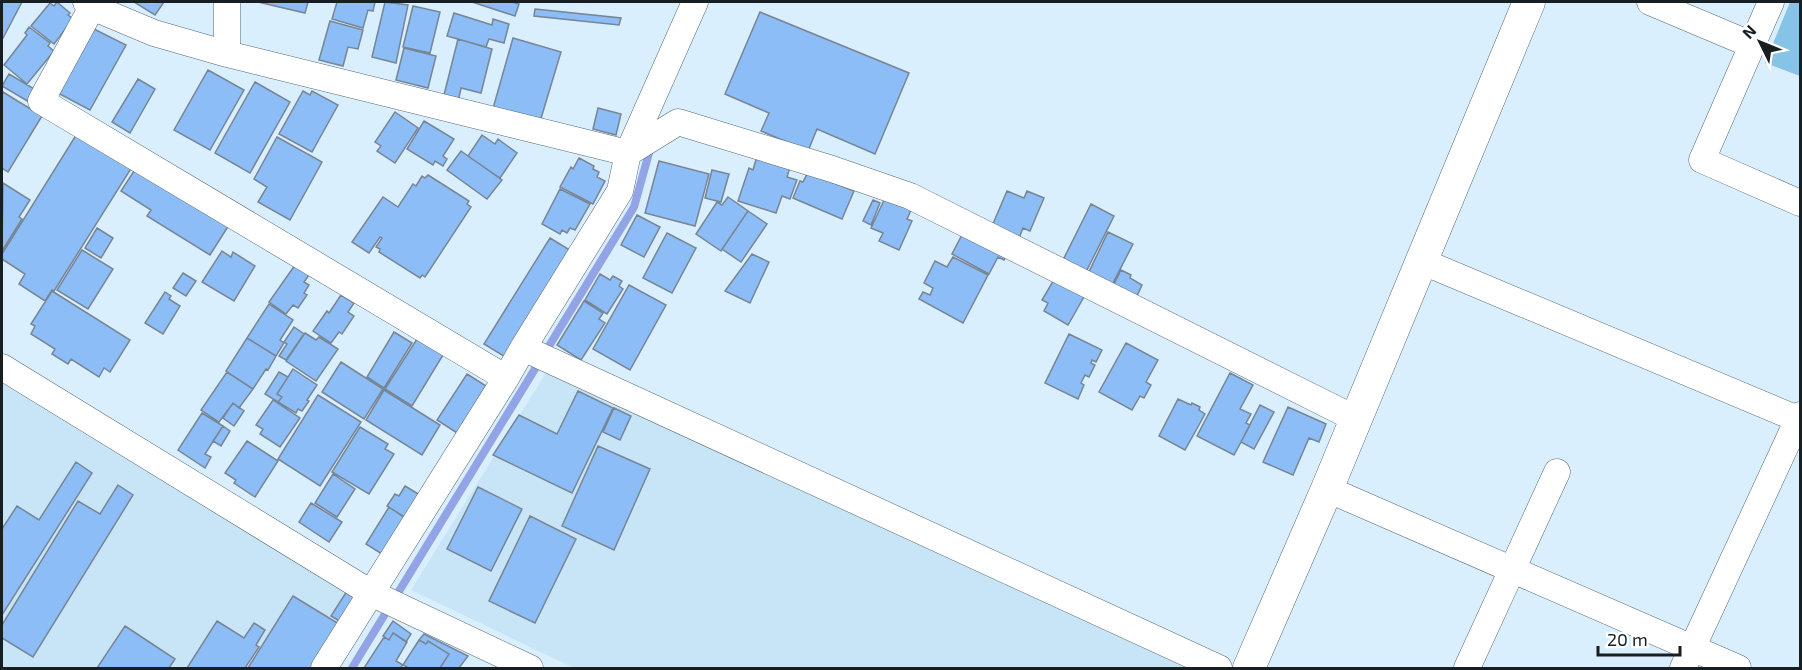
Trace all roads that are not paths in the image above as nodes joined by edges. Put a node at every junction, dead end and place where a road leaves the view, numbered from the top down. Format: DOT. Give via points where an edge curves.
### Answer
graph roads {
  1 [pos="227,2"];
  2 [pos="695,2"];
  3 [pos="1529,2"];
  4 [pos="1650,2"];
  5 [pos="1771,2"];
  6 [pos="89,4"];
  7 [pos="1752,45"];
  8 [pos="227,54"];
  9 [pos="628,153"];
  10 [pos="1800,203"];
  11 [pos="1421,261"];
  12 [pos="523,348"];
  13 [pos="2,367"];
  14 [pos="506,378"];
  15 [pos="1800,418"];
  16 [pos="1356,419"];
  17 [pos="1557,472"];
  18 [pos="1328,489"];
  19 [pos="1512,569"];
  20 [pos="371,593"];
  21 [pos="1688,658"];
  22 [pos="324,669"];
  23 [pos="530,669"];
  24 [pos="1219,669"];
  25 [pos="1249,669"];
  26 [pos="1467,669"];
  27 [pos="1738,669"];
  1 -- 8 [label="street"];
  2 -- 9 [label="street"];
  3 -- 11 [label="street"];
  4 -- 7 [label="street"];
  5 -- 7 [label="street"];
  6 -- 8 [label="street" via="154,33"];
  6 -- 14 [label="street" via="41,101"];
  7 -- 10 [label="street" via="1702,160"];
  8 -- 9 [label="street"];
  9 -- 12 [label="street" via="620,192"];
  9 -- 16 [label="street" via="678,122 910,196"];
  11 -- 15 [label="street"];
  11 -- 16 [label="street"];
  12 -- 14 [label="street"];
  12 -- 24 [label="street"];
  13 -- 20 [label="street"];
  14 -- 20 [label="street"];
  15 -- 21 [label="street"];
  16 -- 18 [label="street"];
  17 -- 19 [label="street"];
  18 -- 19 [label="street"];
  18 -- 25 [label="street"];
  19 -- 21 [label="street"];
  19 -- 26 [label="street"];
  20 -- 22 [label="street"];
  20 -- 23 [label="street"];
  21 -- 27 [label="street"];
}
